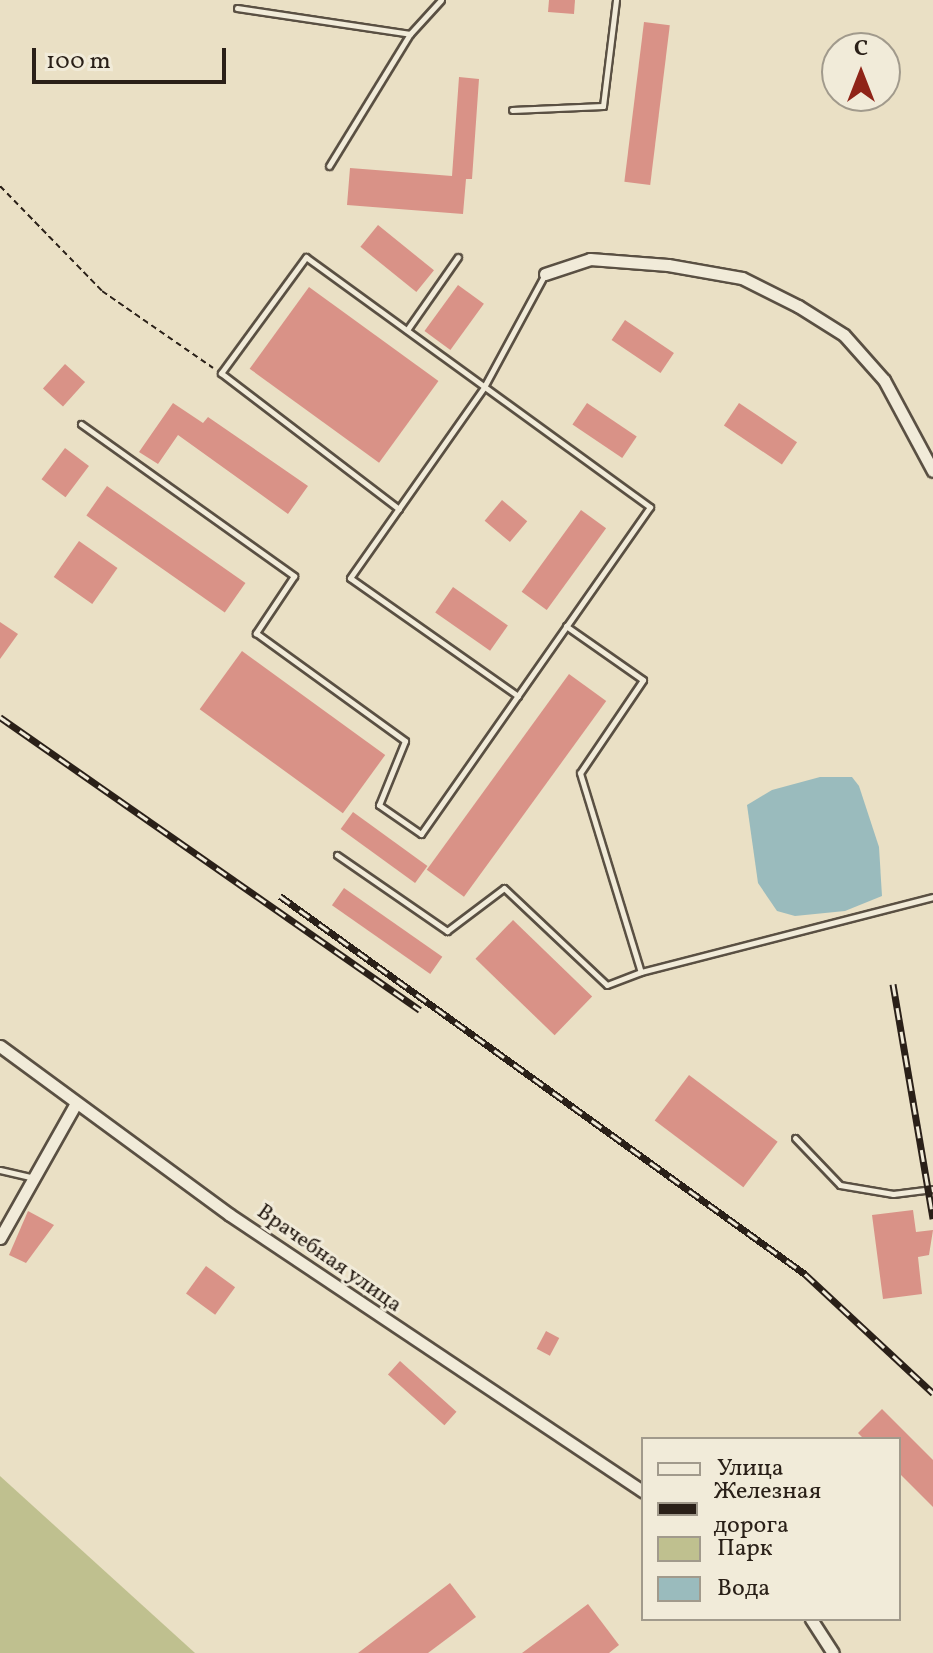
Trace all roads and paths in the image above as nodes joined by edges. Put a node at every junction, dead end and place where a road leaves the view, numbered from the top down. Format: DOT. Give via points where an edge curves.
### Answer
graph roads {
  1 [pos="441,0"];
  2 [pos="616,0"];
  3 [pos="237,8"];
  4 [pos="410,34"];
  5 [pos="512,110"];
  6 [pos="329,166"];
  7 [pos="0,186"];
  8 [pos="458,257"];
  9 [pos="545,274"];
  10 [pos="407,330"];
  11 [pos="221,373"];
  12 [pos="484,387"];
  13 [pos="81,424"];
  14 [pos="933,471"];
  15 [pos="399,509"];
  16 [pos="566,626"];
  17 [pos="518,696"];
  18 [pos="337,855"];
  19 [pos="933,897"];
  20 [pos="641,972"];
  21 [pos="0,1046"];
  22 [pos="76,1103"];
  23 [pos="795,1138"];
  24 [pos="0,1170"];
  25 [pos="30,1177"];
  26 [pos="933,1189"];
  27 [pos="0,1238"];
  28 [pos="641,1490"];
  29 [pos="812,1621"];
  30 [pos="833,1653"];
  1 -- 4 [label="lane"];
  2 -- 5 [label="lane" via="603,106"];
  3 -- 4 [label="lane"];
  4 -- 6 [label="lane"];
  7 -- 11 [label="path" via="102,291"];
  8 -- 10 [label="lane"];
  9 -- 12 [label="lane"];
  9 -- 14 [label="street" via="590,259 668,265 742,278 798,306 844,335 884,380"];
  10 -- 11 [label="lane" via="306,257"];
  10 -- 12 [label="lane"];
  11 -- 15 [label="lane"];
  12 -- 15 [label="lane"];
  12 -- 16 [label="lane" via="650,507"];
  13 -- 17 [label="lane" via="294,576 256,633 405,741 379,805 421,834"];
  15 -- 17 [label="lane" via="350,578"];
  16 -- 17 [label="lane"];
  16 -- 20 [label="lane" via="643,680 580,773"];
  18 -- 20 [label="lane" via="447,931 504,888 607,985"];
  19 -- 20 [label="lane"];
  21 -- 22 [label="street, Врачебная улица"];
  22 -- 25 [label="street"];
  22 -- 28 [label="street, Врачебная улица" via="400,1332"];
  23 -- 26 [label="lane" via="840,1185 893,1194"];
  24 -- 25 [label="lane"];
  25 -- 27 [label="street"];
  29 -- 30 [label="street"];
}
